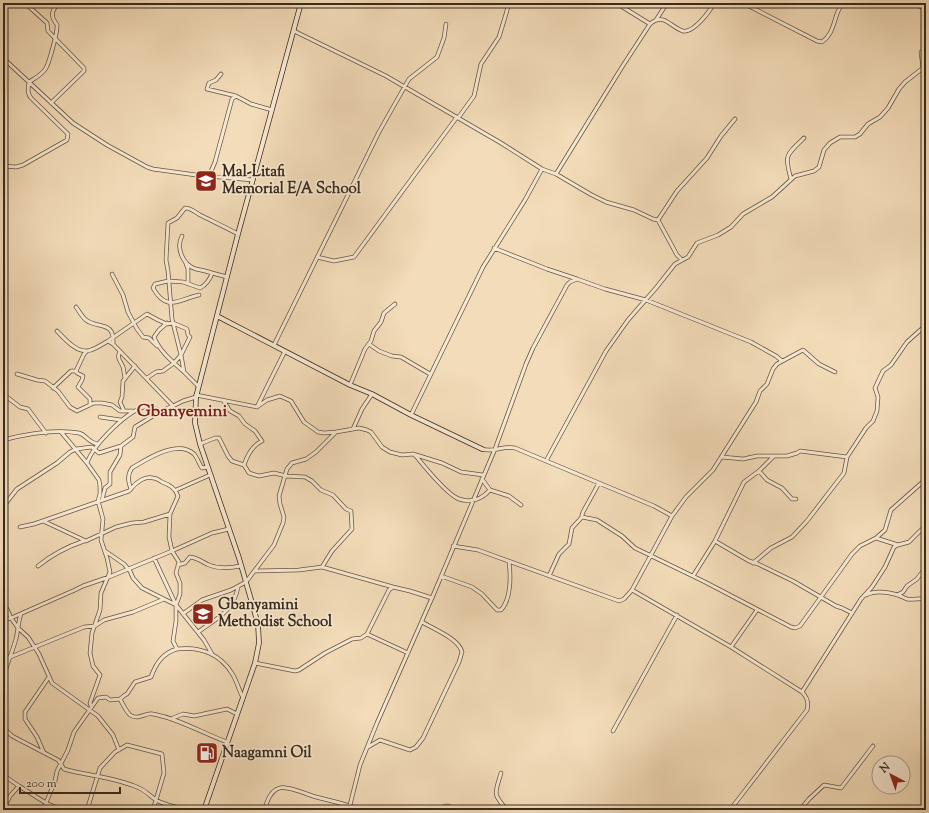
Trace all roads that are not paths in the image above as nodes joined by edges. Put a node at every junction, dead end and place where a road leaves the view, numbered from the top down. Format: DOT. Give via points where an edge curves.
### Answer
graph roads {
  1 [pos="25,3"];
  2 [pos="58,3"];
  3 [pos="301,3"];
  4 [pos="509,3"];
  5 [pos="616,3"];
  6 [pos="667,3"];
  7 [pos="714,3"];
  8 [pos="738,3"];
  9 [pos="842,3"];
  10 [pos="908,3"];
  11 [pos="926,8"];
  12 [pos="656,20"];
  13 [pos="446,24"];
  14 [pos="650,24"];
  15 [pos="294,31"];
  16 [pos="56,39"];
  17 [pos="926,48"];
  18 [pos="3,58"];
  19 [pos="221,74"];
  20 [pos="29,82"];
  21 [pos="404,86"];
  22 [pos="236,96"];
  23 [pos="51,103"];
  24 [pos="272,110"];
  25 [pos="458,118"];
  26 [pos="735,119"];
  27 [pos="804,138"];
  28 [pos="3,166"];
  29 [pos="542,169"];
  30 [pos="556,174"];
  31 [pos="209,176"];
  32 [pos="791,179"];
  33 [pos="253,180"];
  34 [pos="658,220"];
  35 [pos="238,234"];
  36 [pos="182,236"];
  37 [pos="494,248"];
  38 [pos="317,257"];
  39 [pos="682,260"];
  40 [pos="185,261"];
  41 [pos="212,273"];
  42 [pos="112,274"];
  43 [pos="227,276"];
  44 [pos="578,279"];
  45 [pos="168,281"];
  46 [pos="188,284"];
  47 [pos="199,295"];
  48 [pos="646,300"];
  49 [pos="170,302"];
  50 [pos="395,304"];
  51 [pos="76,307"];
  52 [pos="217,316"];
  53 [pos="172,319"];
  54 [pos="134,323"];
  55 [pos="167,324"];
  56 [pos="173,324"];
  57 [pos="926,325"];
  58 [pos="57,331"];
  59 [pos="114,336"];
  60 [pos="108,340"];
  61 [pos="113,344"];
  62 [pos="369,344"];
  63 [pos="157,346"];
  64 [pos="274,346"];
  65 [pos="87,351"];
  66 [pos="120,351"];
  67 [pos="285,351"];
  68 [pos="181,355"];
  69 [pos="782,361"];
  70 [pos="174,363"];
  71 [pos="135,366"];
  72 [pos="76,371"];
  73 [pos="184,372"];
  74 [pos="835,372"];
  75 [pos="17,374"];
  76 [pos="430,374"];
  77 [pos="125,378"];
  78 [pos="147,378"];
  79 [pos="350,385"];
  80 [pos="198,386"];
  81 [pos="53,388"];
  82 [pos="3,394"];
  83 [pos="372,394"];
  84 [pos="196,396"];
  85 [pos="223,400"];
  86 [pos="90,405"];
  87 [pos="173,406"];
  88 [pos="257,407"];
  89 [pos="124,411"];
  90 [pos="133,411"];
  91 [pos="161,411"];
  92 [pos="411,415"];
  93 [pos="100,417"];
  94 [pos="121,420"];
  95 [pos="353,429"];
  96 [pos="61,432"];
  97 [pos="336,432"];
  98 [pos="46,433"];
  99 [pos="3,440"];
  100 [pos="98,444"];
  101 [pos="200,444"];
  102 [pos="121,446"];
  103 [pos="76,449"];
  104 [pos="94,449"];
  105 [pos="482,449"];
  106 [pos="495,449"];
  107 [pos="413,454"];
  108 [pos="774,456"];
  109 [pos="722,457"];
  110 [pos="847,457"];
  111 [pos="546,462"];
  112 [pos="87,463"];
  113 [pos="244,465"];
  114 [pos="208,467"];
  115 [pos="759,471"];
  116 [pos="210,475"];
  117 [pos="483,475"];
  118 [pos="286,476"];
  119 [pos="482,479"];
  120 [pos="926,479"];
  121 [pos="599,483"];
  122 [pos="132,489"];
  123 [pos="176,490"];
  124 [pos="490,490"];
  125 [pos="796,499"];
  126 [pos="102,500"];
  127 [pos="98,501"];
  128 [pos="474,501"];
  129 [pos="6,503"];
  130 [pos="521,505"];
  131 [pos="170,514"];
  132 [pos="672,516"];
  133 [pos="582,517"];
  134 [pos="43,521"];
  135 [pos="20,527"];
  136 [pos="926,527"];
  137 [pos="229,529"];
  138 [pos="102,534"];
  139 [pos="876,538"];
  140 [pos="84,541"];
  141 [pos="715,541"];
  142 [pos="898,545"];
  143 [pos="453,546"];
  144 [pos="105,551"];
  145 [pos="172,551"];
  146 [pos="651,555"];
  147 [pos="154,558"];
  148 [pos="509,562"];
  149 [pos="753,563"];
  150 [pos="178,565"];
  151 [pos="38,566"];
  152 [pos="241,566"];
  153 [pos="322,567"];
  154 [pos="926,567"];
  155 [pos="128,568"];
  156 [pos="255,571"];
  157 [pos="442,576"];
  158 [pos="549,576"];
  159 [pos="693,576"];
  160 [pos="109,577"];
  161 [pos="246,582"];
  162 [pos="238,587"];
  163 [pos="392,587"];
  164 [pos="632,590"];
  165 [pos="897,595"];
  166 [pos="864,596"];
  167 [pos="432,598"];
  168 [pos="821,598"];
  169 [pos="164,599"];
  170 [pos="926,599"];
  171 [pos="3,604"];
  172 [pos="176,605"];
  173 [pos="757,610"];
  174 [pos="184,613"];
  175 [pos="852,613"];
  176 [pos="21,614"];
  177 [pos="677,615"];
  178 [pos="11,618"];
  179 [pos="3,620"];
  180 [pos="422,622"];
  181 [pos="95,626"];
  182 [pos="18,628"];
  183 [pos="198,632"];
  184 [pos="367,634"];
  185 [pos="731,646"];
  186 [pos="34,647"];
  187 [pos="177,649"];
  188 [pos="408,653"];
  189 [pos="212,654"];
  190 [pos="10,657"];
  191 [pos="3,660"];
  192 [pos="255,663"];
  193 [pos="49,677"];
  194 [pos="3,680"];
  195 [pos="802,692"];
  196 [pos="243,698"];
  197 [pos="120,699"];
  198 [pos="92,706"];
  199 [pos="89,710"];
  200 [pos="237,714"];
  201 [pos="173,718"];
  202 [pos="3,727"];
  203 [pos="613,731"];
  204 [pos="227,742"];
  205 [pos="873,746"];
  206 [pos="368,747"];
  207 [pos="119,750"];
  208 [pos="44,753"];
  209 [pos="61,764"];
  210 [pos="501,773"];
  211 [pos="3,775"];
  212 [pos="99,776"];
  213 [pos="19,786"];
  214 [pos="156,800"];
  215 [pos="46,803"];
  216 [pos="350,805"];
  217 [pos="3,810"];
  218 [pos="43,810"];
  219 [pos="62,810"];
  220 [pos="87,810"];
  221 [pos="153,810"];
  222 [pos="186,810"];
  223 [pos="204,810"];
  224 [pos="264,810"];
  225 [pos="361,810"];
  226 [pos="439,810"];
  227 [pos="454,810"];
  228 [pos="507,810"];
  229 [pos="730,810"];
  230 [pos="800,810"];
  1 -- 16 [label="street" via="47,23 48,31"];
  2 -- 16 [label="street" via="52,12 57,25"];
  3 -- 15 [label="main road"];
  4 -- 25 [label="street" via="499,37 481,64 474,96"];
  5 -- 14 [label="street"];
  6 -- 12 [label="street"];
  7 -- 12 [label="street" via="693,29 687,31 662,19"];
  8 -- 9 [label="street" via="822,42 828,38"];
  10 -- 11 [label="street"];
  12 -- 14 [label="street"];
  13 -- 21 [label="street" via="437,57"];
  14 -- 30 [label="street"];
  15 -- 21 [label="street"];
  15 -- 24 [label="main road"];
  16 -- 20 [label="street" via="46,68"];
  16 -- 23 [label="street" via="84,70"];
  17 -- 32 [label="street" via="921,52 923,68 905,82 880,117 868,124 855,137 840,137 830,143 824,150 819,167"];
  18 -- 20 [label="street"];
  19 -- 22 [label="street" via="209,83 207,89"];
  20 -- 23 [label="street"];
  20 -- 28 [label="street" via="28,95 68,134 67,140 23,165"];
  21 -- 25 [label="street"];
  21 -- 38 [label="street" via="378,132"];
  22 -- 24 [label="street" via="251,104"];
  22 -- 31 [label="street" via="230,104"];
  23 -- 31 [label="street" via="73,123 147,167"];
  24 -- 33 [label="main road"];
  25 -- 29 [label="street"];
  25 -- 38 [label="street" via="354,257 334,261"];
  26 -- 34 [label="street" via="707,158 677,191"];
  27 -- 32 [label="street" via="787,158"];
  29 -- 30 [label="street"];
  29 -- 37 [label="street"];
  30 -- 34 [label="street" via="606,202"];
  31 -- 33 [label="street"];
  32 -- 39 [label="street" via="772,196 743,214 731,227 697,243"];
  33 -- 35 [label="main road"];
  34 -- 39 [label="street"];
  35 -- 43 [label="main road"];
  35 -- 45 [label="street" via="189,208 182,210 177,218 168,224"];
  36 -- 40 [label="street" via="179,248"];
  37 -- 44 [label="street"];
  37 -- 76 [label="street"];
  38 -- 64 [label="street"];
  39 -- 48 [label="street" via="675,264"];
  40 -- 41 [label="street" via="194,268"];
  40 -- 46 [label="street" via="188,268"];
  41 -- 43 [label="street"];
  41 -- 46 [label="street" via="203,287"];
  42 -- 54 [label="street"];
  43 -- 52 [label="main road"];
  44 -- 48 [label="street"];
  44 -- 106 [label="street" via="567,285 533,348"];
  45 -- 46 [label="street"];
  45 -- 49 [label="street"];
  45 -- 49 [label="street" via="155,284 153,288 164,301"];
  47 -- 49 [label="street" via="179,302"];
  48 -- 69 [label="street" via="751,342"];
  48 -- 111 [label="street" via="606,351"];
  49 -- 53 [label="street"];
  50 -- 62 [label="street" via="384,313"];
  51 -- 59 [label="street" via="85,320 105,325"];
  52 -- 64 [label="main road"];
  52 -- 80 [label="main road"];
  53 -- 55 [label="street"];
  53 -- 56 [label="street"];
  54 -- 55 [label="street" via="147,314"];
  54 -- 59 [label="street"];
  54 -- 63 [label="street" via="143,336"];
  55 -- 56 [label="street"];
  55 -- 63 [label="street" via="154,337"];
  56 -- 68 [label="street"];
  56 -- 68 [label="street" via="188,330 190,337"];
  57 -- 110 [label="street" via="907,342 891,365 883,371 875,388 878,397 873,421"];
  58 -- 65 [label="street" via="80,350"];
  59 -- 60 [label="street"];
  59 -- 61 [label="street"];
  60 -- 61 [label="street"];
  60 -- 65 [label="street"];
  61 -- 66 [label="street"];
  62 -- 76 [label="street" via="379,351 401,357"];
  62 -- 79 [label="street"];
  63 -- 70 [label="street"];
  64 -- 67 [label="main road"];
  65 -- 72 [label="street"];
  66 -- 71 [label="street"];
  66 -- 77 [label="street" via="118,359 123,366"];
  67 -- 79 [label="main road"];
  67 -- 88 [label="street"];
  68 -- 70 [label="street"];
  68 -- 73 [label="street"];
  69 -- 74 [label="street" via="802,350 819,364"];
  69 -- 109 [label="street" via="773,369"];
  70 -- 73 [label="street"];
  70 -- 78 [label="street"];
  71 -- 77 [label="street"];
  71 -- 78 [label="street"];
  72 -- 81 [label="street" via="71,371"];
  72 -- 86 [label="street" via="83,376 78,386 90,399"];
  73 -- 80 [label="street"];
  75 -- 81 [label="street" via="44,381"];
  76 -- 92 [label="street"];
  77 -- 89 [label="street" via="120,402"];
  78 -- 87 [label="street"];
  79 -- 83 [label="main road"];
  80 -- 84 [label="main road"];
  81 -- 86 [label="street" via="77,412"];
  82 -- 98 [label="street" via="20,407 28,409"];
  83 -- 92 [label="main road"];
  83 -- 95 [label="street"];
  84 -- 85 [label="street"];
  84 -- 87 [label="street"];
  84 -- 101 [label="main road" via="196,423"];
  85 -- 88 [label="street"];
  85 -- 113 [label="street" via="230,411 255,431 262,441 253,448"];
  86 -- 89 [label="street" via="112,405"];
  87 -- 91 [label="street"];
  88 -- 97 [label="street" via="267,400 280,396 291,400 304,422 318,432"];
  89 -- 90 [label="street"];
  90 -- 91 [label="street" via="143,406"];
  90 -- 94 [label="street"];
  91 -- 102 [label="street" via="139,423 135,427 133,437"];
  92 -- 105 [label="main road"];
  93 -- 94 [label="street"];
  94 -- 100 [label="street"];
  95 -- 97 [label="street"];
  95 -- 107 [label="street" via="362,428 371,432 382,447 390,452"];
  96 -- 98 [label="street"];
  96 -- 100 [label="street" via="80,434 91,443"];
  96 -- 103 [label="street"];
  97 -- 118 [label="street" via="316,452 292,463 287,469"];
  98 -- 99 [label="street"];
  100 -- 104 [label="street"];
  101 -- 113 [label="street" via="219,438 232,461"];
  101 -- 114 [label="main road"];
  102 -- 104 [label="street" via="99,453"];
  102 -- 126 [label="street" via="120,455 110,472 110,484 105,488"];
  103 -- 104 [label="street"];
  103 -- 112 [label="street"];
  103 -- 129 [label="street" via="17,489"];
  104 -- 112 [label="street"];
  105 -- 106 [label="street"];
  106 -- 111 [label="street" via="505,446 515,448"];
  106 -- 117 [label="street"];
  107 -- 117 [label="street" via="461,472"];
  107 -- 128 [label="street" via="456,498"];
  108 -- 109 [label="street" via="743,459"];
  108 -- 110 [label="street" via="787,456 800,451"];
  108 -- 115 [label="street"];
  109 -- 132 [label="street"];
  110 -- 149 [label="street" via="844,473 807,521 792,536 771,548"];
  111 -- 121 [label="street"];
  112 -- 127 [label="street" via="99,480"];
  113 -- 118 [label="street" via="249,473 259,476 274,473"];
  114 -- 116 [label="main road"];
  114 -- 122 [label="street" via="202,468 195,455 189,451 167,450 132,468 128,480"];
  115 -- 125 [label="street" via="792,499"];
  115 -- 141 [label="street" via="744,482"];
  116 -- 123 [label="street"];
  116 -- 137 [label="main road"];
  117 -- 119 [label="street"];
  118 -- 153 [label="street" via="310,480 333,495 352,513 350,533"];
  118 -- 156 [label="street" via="279,496 283,523 274,545"];
  119 -- 124 [label="street"];
  119 -- 128 [label="street"];
  120 -- 139 [label="street" via="891,510 885,530"];
  121 -- 132 [label="street"];
  121 -- 133 [label="street"];
  122 -- 123 [label="street" via="141,480 152,477"];
  122 -- 126 [label="street"];
  123 -- 131 [label="street" via="178,496"];
  124 -- 128 [label="street"];
  124 -- 130 [label="street" via="509,496"];
  126 -- 127 [label="street"];
  127 -- 134 [label="street"];
  127 -- 138 [label="street" via="103,520"];
  128 -- 143 [label="street"];
  131 -- 138 [label="street" via="116,527"];
  131 -- 145 [label="street" via="169,537"];
  132 -- 146 [label="street"];
  133 -- 146 [label="street" via="597,520 635,548"];
  133 -- 158 [label="street" via="572,528 569,544 559,554"];
  134 -- 135 [label="street"];
  134 -- 140 [label="street"];
  136 -- 142 [label="street" via="908,542"];
  137 -- 145 [label="street" via="212,533"];
  137 -- 152 [label="main road"];
  138 -- 140 [label="street"];
  138 -- 144 [label="street"];
  139 -- 142 [label="street"];
  139 -- 168 [label="street" via="860,546 852,554"];
  140 -- 151 [label="street" via="53,554"];
  141 -- 149 [label="street"];
  141 -- 159 [label="street"];
  142 -- 166 [label="street" via="894,547 885,567"];
  143 -- 148 [label="street" via="478,550"];
  143 -- 157 [label="street"];
  144 -- 155 [label="street"];
  144 -- 160 [label="street" via="110,566"];
  145 -- 147 [label="street"];
  145 -- 150 [label="street" via="179,562"];
  146 -- 159 [label="street"];
  146 -- 164 [label="street"];
  147 -- 155 [label="street"];
  147 -- 172 [label="street"];
  148 -- 157 [label="street" via="510,588 501,610 472,587"];
  148 -- 158 [label="street"];
  149 -- 168 [label="street" via="793,581"];
  150 -- 152 [label="street" via="186,563 190,557 198,558 210,565 228,568"];
  150 -- 172 [label="street" via="176,573 180,583 180,594"];
  152 -- 161 [label="main road"];
  153 -- 156 [label="street"];
  153 -- 163 [label="street"];
  154 -- 165 [label="street" via="917,579"];
  155 -- 160 [label="street"];
  155 -- 169 [label="street" via="132,578 142,588"];
  156 -- 161 [label="street"];
  157 -- 167 [label="street"];
  158 -- 164 [label="street" via="619,601"];
  159 -- 173 [label="street"];
  160 -- 176 [label="street" via="82,586"];
  160 -- 181 [label="street" via="101,592 100,610"];
  161 -- 162 [label="street"];
  161 -- 192 [label="main road" via="259,630"];
  162 -- 174 [label="street" via="202,600"];
  162 -- 183 [label="street" via="237,596 231,607"];
  163 -- 167 [label="street"];
  163 -- 184 [label="street"];
  164 -- 177 [label="street"];
  165 -- 166 [label="street" via="871,592"];
  165 -- 170 [label="street" via="908,599"];
  166 -- 175 [label="street"];
  167 -- 180 [label="street"];
  168 -- 173 [label="street" via="800,626 795,628"];
  168 -- 175 [label="street"];
  169 -- 172 [label="street"];
  169 -- 181 [label="street" via="133,612 104,620"];
  171 -- 178 [label="street"];
  172 -- 174 [label="street"];
  172 -- 187 [label="street" via="173,640"];
  173 -- 185 [label="street"];
  174 -- 183 [label="street"];
  175 -- 195 [label="street"];
  176 -- 178 [label="street"];
  176 -- 182 [label="street"];
  177 -- 185 [label="street"];
  177 -- 203 [label="street"];
  178 -- 179 [label="street"];
  178 -- 182 [label="street"];
  180 -- 188 [label="street"];
  180 -- 206 [label="street" via="459,645 462,652 459,662 423,738 416,747 410,750 380,740"];
  181 -- 186 [label="street" via="84,627"];
  181 -- 198 [label="street" via="90,653 93,666 100,675 90,703"];
  182 -- 186 [label="street"];
  182 -- 190 [label="street"];
  183 -- 189 [label="street"];
  184 -- 188 [label="street"];
  184 -- 192 [label="street" via="318,656 299,670"];
  185 -- 195 [label="street"];
  186 -- 190 [label="street"];
  186 -- 193 [label="street"];
  187 -- 189 [label="street" via="196,649"];
  187 -- 197 [label="street" via="169,651 158,661 151,677 135,682"];
  188 -- 206 [label="street"];
  189 -- 196 [label="street" via="221,659 230,670"];
  190 -- 191 [label="street"];
  190 -- 194 [label="street"];
  192 -- 196 [label="main road"];
  193 -- 199 [label="street" via="52,683"];
  193 -- 208 [label="street" via="25,712 25,719"];
  195 -- 229 [label="street" via="807,699 806,710"];
  196 -- 200 [label="main road"];
  197 -- 198 [label="street" via="98,698"];
  197 -- 201 [label="street" via="130,715 140,718 151,713"];
  198 -- 199 [label="street"];
  199 -- 207 [label="street" via="98,716 113,735"];
  199 -- 209 [label="street" via="74,732"];
  200 -- 201 [label="street" via="227,709 194,716 183,714"];
  200 -- 204 [label="main road"];
  201 -- 204 [label="street" via="181,724"];
  202 -- 208 [label="street" via="12,736"];
  204 -- 223 [label="main road"];
  205 -- 230 [label="street" via="841,788 824,785"];
  206 -- 216 [label="street" via="360,765"];
  207 -- 212 [label="street" via="100,768"];
  207 -- 214 [label="street" via="126,745 162,754 164,773"];
  208 -- 209 [label="street"];
  209 -- 212 [label="street" via="64,769"];
  209 -- 215 [label="street"];
  210 -- 228 [label="street" via="495,792"];
  211 -- 213 [label="street"];
  212 -- 214 [label="street" via="138,788"];
  212 -- 220 [label="street"];
  213 -- 215 [label="street"];
  213 -- 217 [label="street"];
  214 -- 221 [label="street"];
  214 -- 222 [label="street"];
  215 -- 218 [label="street"];
  215 -- 219 [label="street"];
  216 -- 224 [label="street" via="281,788 269,797"];
  216 -- 225 [label="street"];
  226 -- 227 [label="street" via="449,806"];
}
